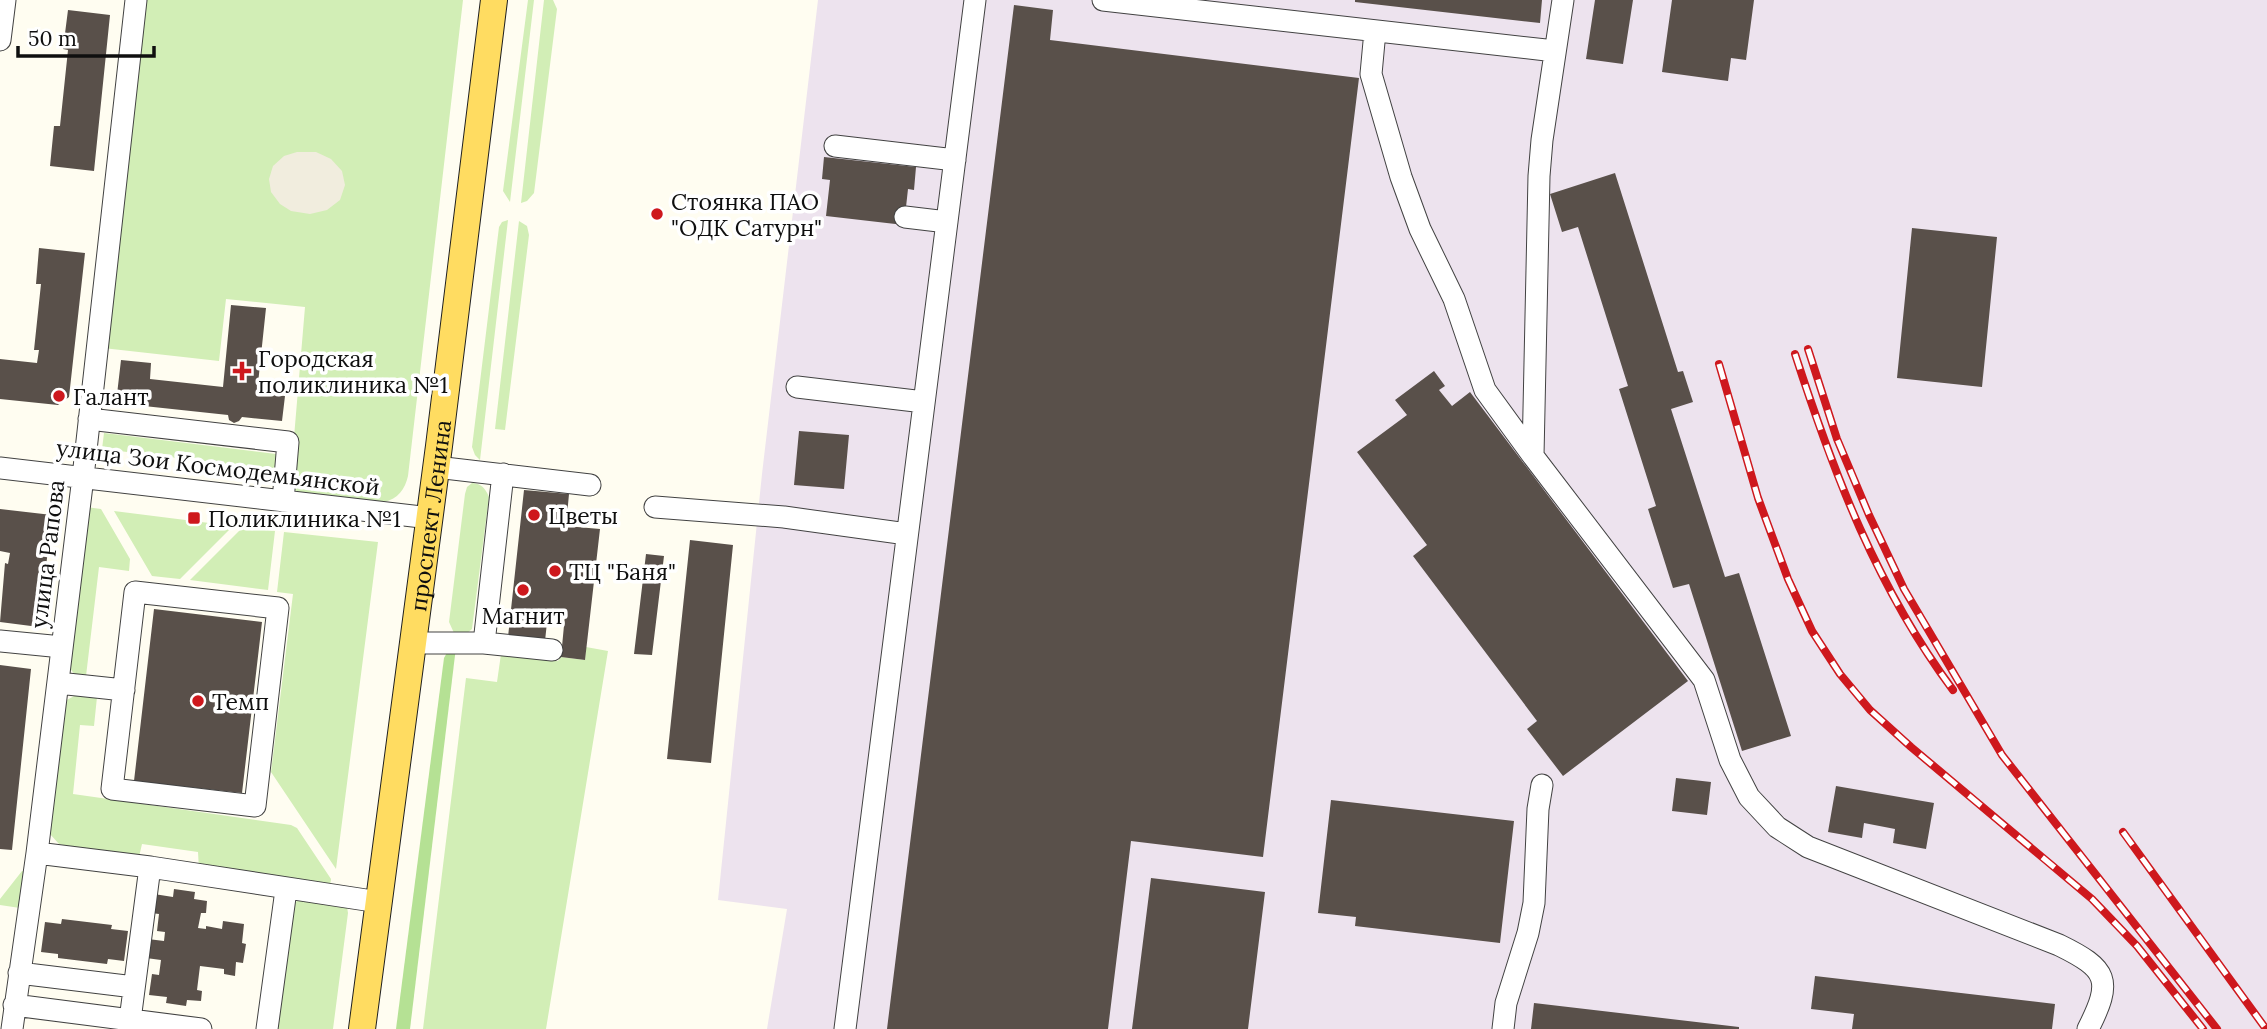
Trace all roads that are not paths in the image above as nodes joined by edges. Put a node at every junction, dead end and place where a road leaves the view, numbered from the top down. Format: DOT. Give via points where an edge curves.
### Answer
graph roads {
  1 [pos="5,0"];
  2 [pos="136,0"];
  3 [pos="494,0"];
  4 [pos="975,0"];
  5 [pos="1103,0"];
  6 [pos="1563,0"];
  7 [pos="1375,31"];
  8 [pos="0,40"];
  9 [pos="1555,51"];
  10 [pos="835,146"];
  11 [pos="955,160"];
  12 [pos="905,217"];
  13 [pos="947,222"];
  14 [pos="797,387"];
  15 [pos="924,402"];
  16 [pos="89,419"];
  17 [pos="1533,456"];
  18 [pos="436,467"];
  19 [pos="0,468"];
  20 [pos="503,474"];
  21 [pos="83,477"];
  22 [pos="590,485"];
  23 [pos="283,501"];
  24 [pos="655,507"];
  25 [pos="430,518"];
  26 [pos="907,534"];
  27 [pos="0,641"];
  28 [pos="413,643"];
  29 [pos="484,643"];
  30 [pos="62,647"];
  31 [pos="552,650"];
  32 [pos="58,683"];
  33 [pos="124,690"];
  34 [pos="1542,785"];
  35 [pos="37,853"];
  36 [pos="150,867"];
  37 [pos="286,890"];
  38 [pos="379,902"];
  39 [pos="19,974"];
  40 [pos="134,987"];
  41 [pos="14,1005"];
  42 [pos="130,1020"];
  43 [pos="99,1023"];
  44 [pos="12,1029"];
  45 [pos="201,1029"];
  46 [pos="267,1029"];
  47 [pos="362,1029"];
  48 [pos="845,1029"];
  49 [pos="1503,1029"];
  50 [pos="2088,1029"];
  1 -- 8 [label="street"];
  2 -- 16 [label="street, улица Рапова"];
  3 -- 18 [label="main road, проспект Ленина"];
  4 -- 11 [label="street"];
  5 -- 7 [label="street"];
  6 -- 9 [label="street"];
  7 -- 9 [label="street"];
  7 -- 17 [label="street" via="1371,74 1420,229 1454,299 1485,390"];
  9 -- 17 [label="street" via="1539,176"];
  10 -- 11 [label="street"];
  11 -- 13 [label="street"];
  12 -- 13 [label="street"];
  13 -- 15 [label="street"];
  14 -- 15 [label="street"];
  15 -- 26 [label="street"];
  16 -- 21 [label="street, улица Рапова"];
  16 -- 23 [label="street" via="288,442"];
  17 -- 50 [label="street" via="1704,680 1730,760 1749,797 1777,827 1808,847 2081,956 2097,969 2104,985"];
  18 -- 20 [label="street"];
  18 -- 25 [label="main road, проспект Ленина"];
  19 -- 21 [label="street, улица Зои Космодемьянской"];
  20 -- 22 [label="street"];
  20 -- 29 [label="street"];
  21 -- 23 [label="street, улица Зои Космодемьянской"];
  21 -- 30 [label="street, улица Рапова"];
  23 -- 25 [label="street, улица Зои Космодемьянской"];
  24 -- 26 [label="street" via="784,517"];
  25 -- 28 [label="main road, проспект Ленина"];
  26 -- 48 [label="street"];
  27 -- 30 [label="street"];
  28 -- 29 [label="street"];
  28 -- 38 [label="main road, проспект Ленина"];
  29 -- 31 [label="street"];
  30 -- 32 [label="street, улица Рапова"];
  32 -- 33 [label="street"];
  32 -- 35 [label="street, улица Рапова"];
  33 -- 33 [label="street" via="112,789 255,806 278,608 135,592"];
  34 -- 49 [label="street" via="1535,904 1506,1003"];
  35 -- 36 [label="street"];
  35 -- 39 [label="street, улица Рапова"];
  36 -- 37 [label="street"];
  36 -- 40 [label="street"];
  37 -- 38 [label="street"];
  37 -- 46 [label="street"];
  38 -- 47 [label="main road, проспект Ленина"];
  39 -- 40 [label="street"];
  39 -- 41 [label="street, улица Рапова"];
  40 -- 42 [label="street"];
  41 -- 43 [label="street"];
  41 -- 44 [label="street, улица Рапова"];
  42 -- 43 [label="street"];
  42 -- 45 [label="street"];
}
